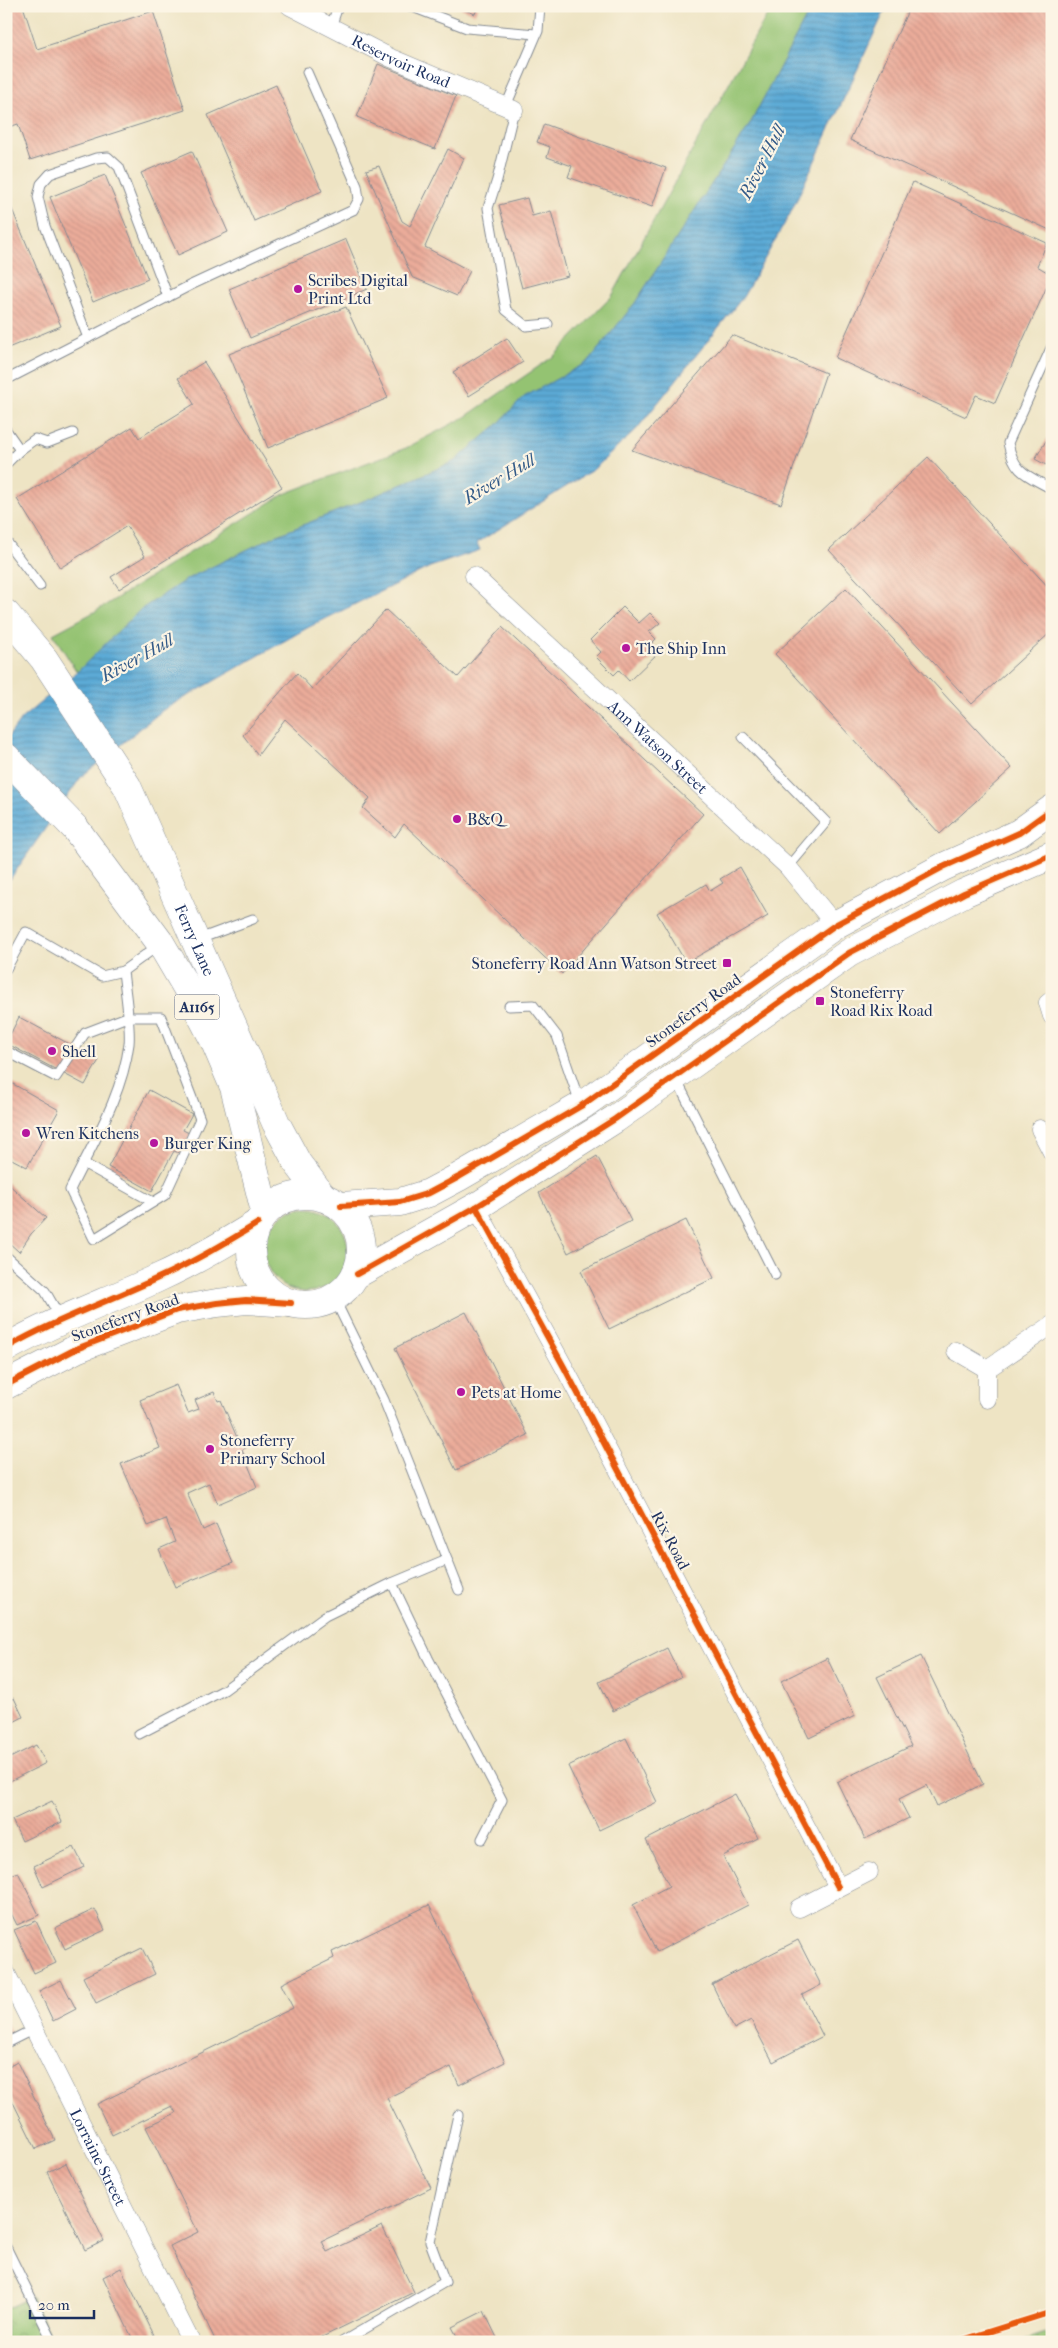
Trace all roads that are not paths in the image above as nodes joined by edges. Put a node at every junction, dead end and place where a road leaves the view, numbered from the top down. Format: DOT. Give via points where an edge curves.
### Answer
graph roads {
  1 [pos="290,6"];
  2 [pos="338,6"];
  3 [pos="410,6"];
  4 [pos="540,6"];
  5 [pos="331,27"];
  6 [pos="536,34"];
  7 [pos="307,72"];
  8 [pos="510,108"];
  9 [pos="168,297"];
  10 [pos="548,324"];
  11 [pos="88,338"];
  12 [pos="1052,346"];
  13 [pos="6,380"];
  14 [pos="6,430"];
  15 [pos="73,433"];
  16 [pos="20,450"];
  17 [pos="6,464"];
  18 [pos="1052,489"];
  19 [pos="6,541"];
  20 [pos="474,576"];
  21 [pos="40,586"];
  22 [pos="6,614"];
  23 [pos="743,737"];
  24 [pos="6,757"];
  25 [pos="1052,809"];
  26 [pos="1052,855"];
  27 [pos="788,867"];
  28 [pos="253,920"];
  29 [pos="835,925"];
  30 [pos="195,940"];
  31 [pos="161,944"];
  32 [pos="6,969"];
  33 [pos="123,971"];
  34 [pos="1052,1000"];
  35 [pos="509,1006"];
  36 [pos="1052,1016"];
  37 [pos="127,1017"];
  38 [pos="6,1051"];
  39 [pos="675,1077"];
  40 [pos="581,1106"];
  41 [pos="1040,1129"];
  42 [pos="1052,1152"];
  43 [pos="83,1163"];
  44 [pos="153,1202"];
  45 [pos="332,1202"];
  46 [pos="476,1206"];
  47 [pos="262,1218"];
  48 [pos="6,1256"];
  49 [pos="357,1274"];
  50 [pos="775,1275"];
  51 [pos="334,1298"];
  52 [pos="292,1303"];
  53 [pos="61,1318"];
  54 [pos="1052,1325"];
  55 [pos="6,1348"];
  56 [pos="956,1351"];
  57 [pos="987,1369"];
  58 [pos="6,1385"];
  59 [pos="987,1399"];
  60 [pos="447,1560"];
  61 [pos="392,1583"];
  62 [pos="459,1590"];
  63 [pos="139,1734"];
  64 [pos="482,1839"];
  65 [pos="869,1872"];
  66 [pos="838,1887"];
  67 [pos="799,1908"];
  68 [pos="6,1973"];
  69 [pos="34,2029"];
  70 [pos="6,2043"];
  71 [pos="458,2114"];
  72 [pos="6,2247"];
  73 [pos="53,2342"];
  74 [pos="191,2342"];
  75 [pos="342,2342"];
  1 -- 5 [label="street, Reservoir Road"];
  2 -- 5 [label="lane"];
  3 -- 6 [label="lane" via="467,28"];
  4 -- 6 [label="lane"];
  5 -- 8 [label="street, Reservoir Road" via="391,58"];
  6 -- 8 [label="lane"];
  7 -- 9 [label="lane" via="357,186 359,199 353,210"];
  8 -- 10 [label="lane" via="497,180 488,208 506,310 526,326"];
  9 -- 11 [label="lane"];
  9 -- 11 [label="lane" via="119,167 108,157 96,158 50,174 41,184 38,197 45,226"];
  11 -- 13 [label="lane"];
  12 -- 18 [label="lane" via="1008,443 1017,468"];
  14 -- 16 [label="lane"];
  15 -- 16 [label="lane" via="47,443 35,439"];
  16 -- 17 [label="lane"];
  19 -- 21 [label="lane"];
  20 -- 27 [label="street, Ann Watson Street"];
  22 -- 30 [label="main road, Ferry Lane / A1165" via="44,659 127,786"];
  23 -- 27 [label="lane" via="826,822"];
  24 -- 31 [label="main road, Ferry Lane / A1165" via="75,828"];
  25 -- 29 [label="main road, Stoneferry Road" via="1019,833 942,867"];
  26 -- 39 [label="main road" via="964,893 849,952"];
  27 -- 29 [label="street, Ann Watson Street"];
  28 -- 30 [label="lane"];
  29 -- 40 [label="main road, Stoneferry Road"];
  30 -- 45 [label="main road, Ferry Lane / A1165" via="276,1123 298,1164"];
  31 -- 33 [label="lane"];
  31 -- 47 [label="main road, Ferry Lane / A1165" via="214,1040 234,1087"];
  32 -- 33 [label="lane" via="26,932 102,976"];
  33 -- 37 [label="lane"];
  34 -- 36 [label="street" via="1048,1003"];
  35 -- 40 [label="lane" via="533,1005 557,1036"];
  37 -- 38 [label="lane" via="85,1033 56,1078"];
  37 -- 43 [label="lane" via="129,1043 114,1101"];
  37 -- 44 [label="lane" via="162,1017 200,1119 165,1195"];
  39 -- 46 [label="main road" via="615,1119"];
  39 -- 50 [label="lane"];
  40 -- 45 [label="main road, Stoneferry Road" via="429,1193 400,1202"];
  41 -- 42 [label="street"];
  43 -- 44 [label="lane"];
  43 -- 44 [label="lane" via="70,1190 94,1239"];
  45 -- 47 [label="main road" via="308,1194 292,1196 278,1202"];
  45 -- 49 [label="main road" via="353,1220 360,1237 362,1256"];
  46 -- 49 [label="main road"];
  46 -- 66 [label="street, Rix Road"];
  47 -- 52 [label="main road" via="252,1238 251,1255 255,1271 276,1296"];
  47 -- 53 [label="main road, Stoneferry Road" via="227,1242 158,1278"];
  48 -- 53 [label="lane" via="44,1292"];
  49 -- 51 [label="main road"];
  51 -- 52 [label="main road" via="320,1304"];
  51 -- 60 [label="lane" via="384,1400"];
  52 -- 58 [label="main road, Stoneferry Road" via="246,1300 177,1310 76,1349"];
  53 -- 55 [label="main road, Stoneferry Road"];
  54 -- 57 [label="street"];
  56 -- 57 [label="street"];
  57 -- 59 [label="street"];
  60 -- 61 [label="lane"];
  60 -- 62 [label="lane"];
  61 -- 63 [label="lane" via="325,1616 224,1690"];
  61 -- 64 [label="lane" via="502,1800"];
  65 -- 66 [label="street"];
  66 -- 67 [label="street"];
  68 -- 69 [label="street, Lorraine Street"];
  69 -- 70 [label="lane"];
  69 -- 74 [label="street, Lorraine Street"];
  71 -- 75 [label="lane" via="430,2242 445,2282"];
  72 -- 73 [label="lane"];
}
